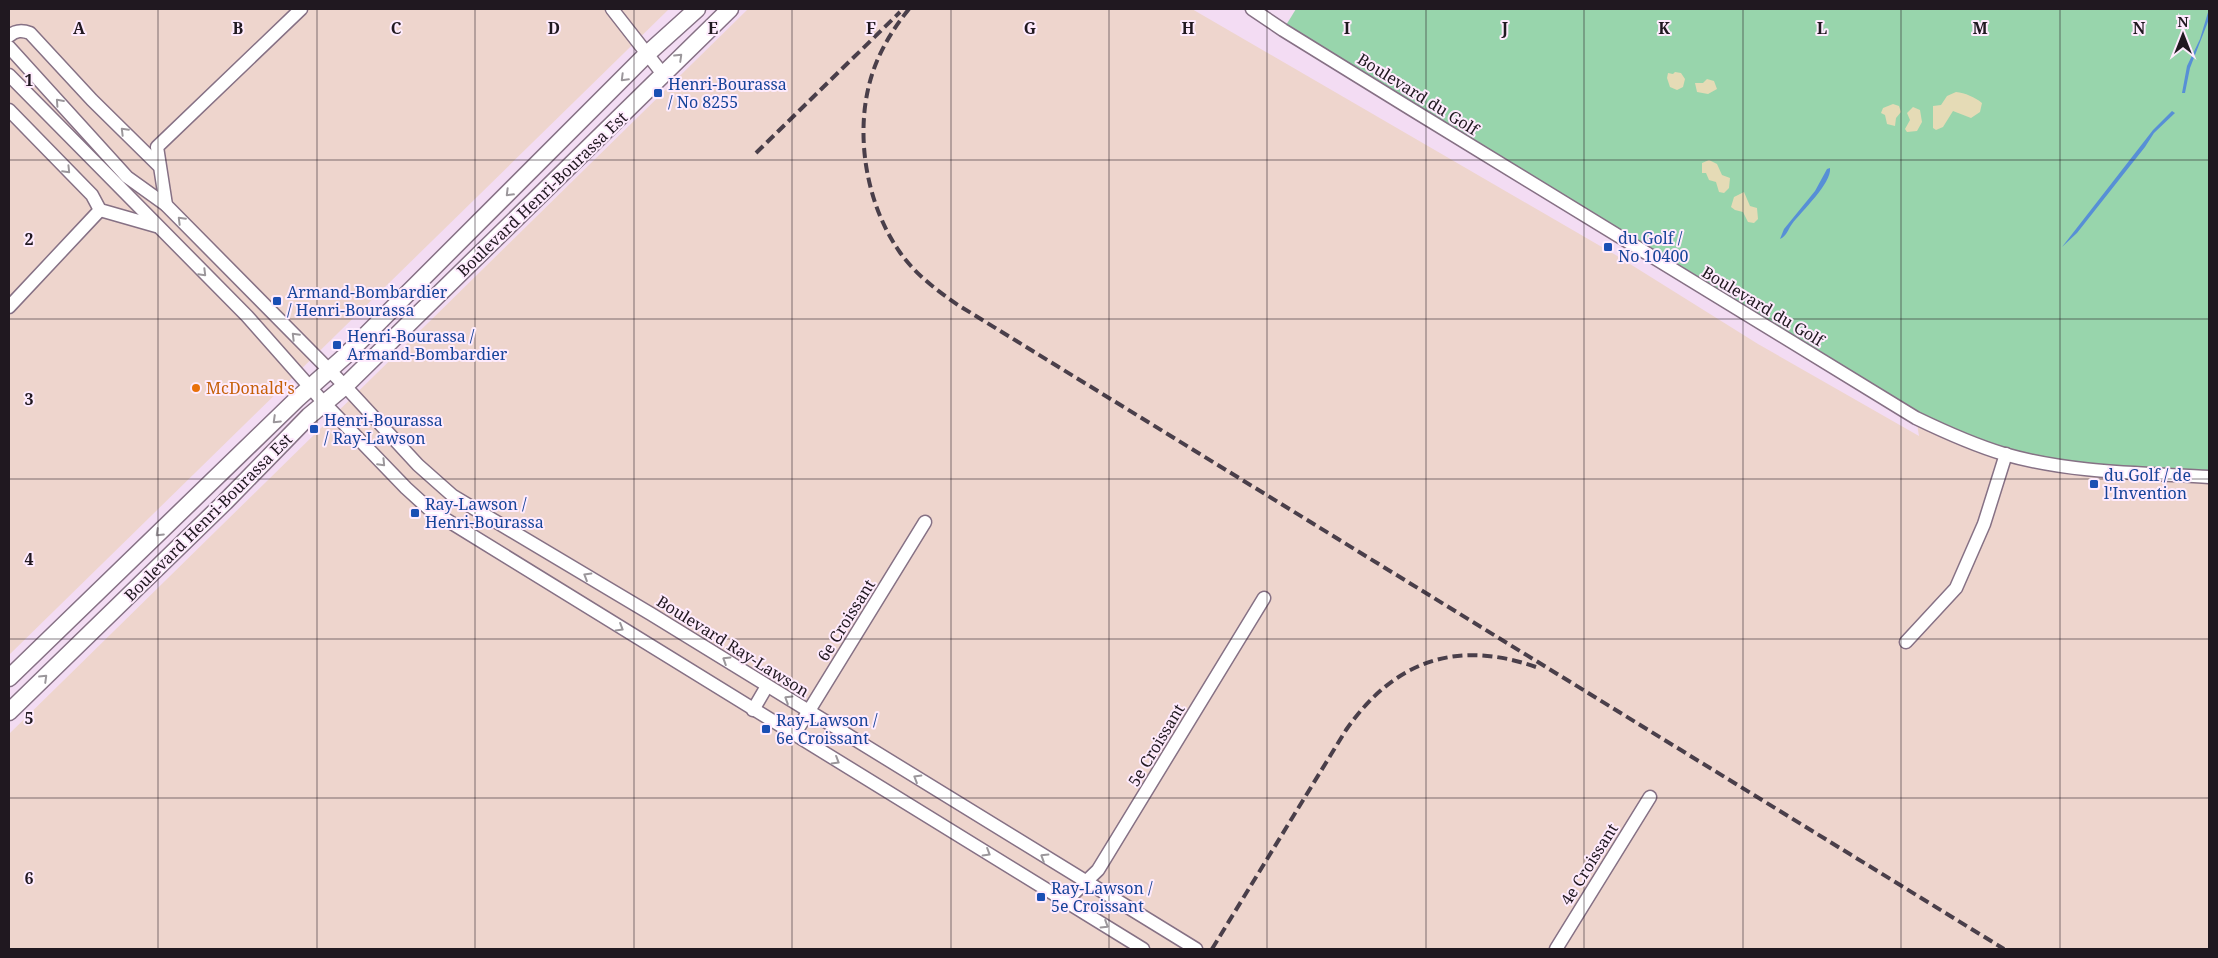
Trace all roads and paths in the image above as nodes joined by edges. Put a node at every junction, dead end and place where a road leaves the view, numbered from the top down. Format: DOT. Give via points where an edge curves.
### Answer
graph roads {
  1 [pos="301,9"];
  2 [pos="612,9"];
  3 [pos="697,9"];
  4 [pos="730,9"];
  5 [pos="1242,9"];
  6 [pos="1256,12"];
  7 [pos="9,36"];
  8 [pos="9,47"];
  9 [pos="646,56"];
  10 [pos="662,73"];
  11 [pos="9,75"];
  12 [pos="9,110"];
  13 [pos="158,165"];
  14 [pos="166,205"];
  15 [pos="100,210"];
  16 [pos="156,226"];
  17 [pos="9,307"];
  18 [pos="329,370"];
  19 [pos="311,386"];
  20 [pos="345,386"];
  21 [pos="324,403"];
  22 [pos="2006,454"];
  23 [pos="2209,477"];
  24 [pos="926,522"];
  25 [pos="1264,598"];
  26 [pos="1906,642"];
  27 [pos="9,678"];
  28 [pos="767,686"];
  29 [pos="753,710"];
  30 [pos="808,711"];
  31 [pos="9,712"];
  32 [pos="794,735"];
  33 [pos="1650,797"];
  34 [pos="1086,882"];
  35 [pos="1066,902"];
  36 [pos="1143,949"];
  37 [pos="1196,949"];
  38 [pos="1556,949"];
  1 -- 13 [label="street" via="157,147"];
  2 -- 9 [label="street"];
  3 -- 9 [label="main road, Boulevard Henri-Bourassa Est"];
  10 -- 4 [label="main road, Boulevard Henri-Bourassa Est, one-way"];
  5 -- 6 [label="street, Boulevard du Golf"];
  6 -- 22 [label="street, Boulevard du Golf" via="1916,418"];
  13 -- 7 [label="street, one-way" via="30,33 22,30"];
  14 -- 8 [label="street, Boulevard Ray-Lawson, one-way" via="127,177"];
  9 -- 10 [label="street"];
  9 -- 18 [label="main road, Boulevard Henri-Bourassa Est, one-way"];
  10 -- 20 [label="main road, Boulevard Henri-Bourassa Est"];
  11 -- 16 [label="street"];
  12 -- 15 [label="street, one-way" via="92,195"];
  13 -- 14 [label="street"];
  18 -- 14 [label="street, Boulevard Ray-Lawson, one-way"];
  15 -- 16 [label="street"];
  15 -- 17 [label="street"];
  16 -- 19 [label="street, one-way" via="247,316"];
  18 -- 19 [label="main road, Boulevard Henri-Bourassa Est"];
  18 -- 20 [label="street, Boulevard Ray-Lawson"];
  19 -- 21 [label="street"];
  19 -- 27 [label="main road, Boulevard Henri-Bourassa Est, one-way"];
  20 -- 21 [label="main road, Boulevard Henri-Bourassa Est"];
  28 -- 20 [label="street, Boulevard Ray-Lawson, one-way" via="453,496 418,465"];
  21 -- 29 [label="street, one-way" via="406,488 442,519"];
  31 -- 21 [label="main road, Boulevard Henri-Bourassa Est, one-way"];
  22 -- 23 [label="street, Boulevard du Golf" via="2067,467"];
  22 -- 26 [label="street" via="1984,524 1956,588"];
  24 -- 30 [label="street, 6e Croissant"];
  25 -- 34 [label="street, 5e Croissant" via="1098,870"];
  28 -- 29 [label="street"];
  30 -- 28 [label="street, Boulevard Ray-Lawson, one-way"];
  29 -- 32 [label="street"];
  30 -- 32 [label="street, 6e Croissant"];
  34 -- 30 [label="street, Boulevard Ray-Lawson, one-way"];
  32 -- 35 [label="street, one-way"];
  33 -- 38 [label="street, 4e Croissant"];
  34 -- 35 [label="street, 5e Croissant"];
  34 -- 37 [label="street, Boulevard Ray-Lawson"];
  35 -- 36 [label="street, one-way"];
}
